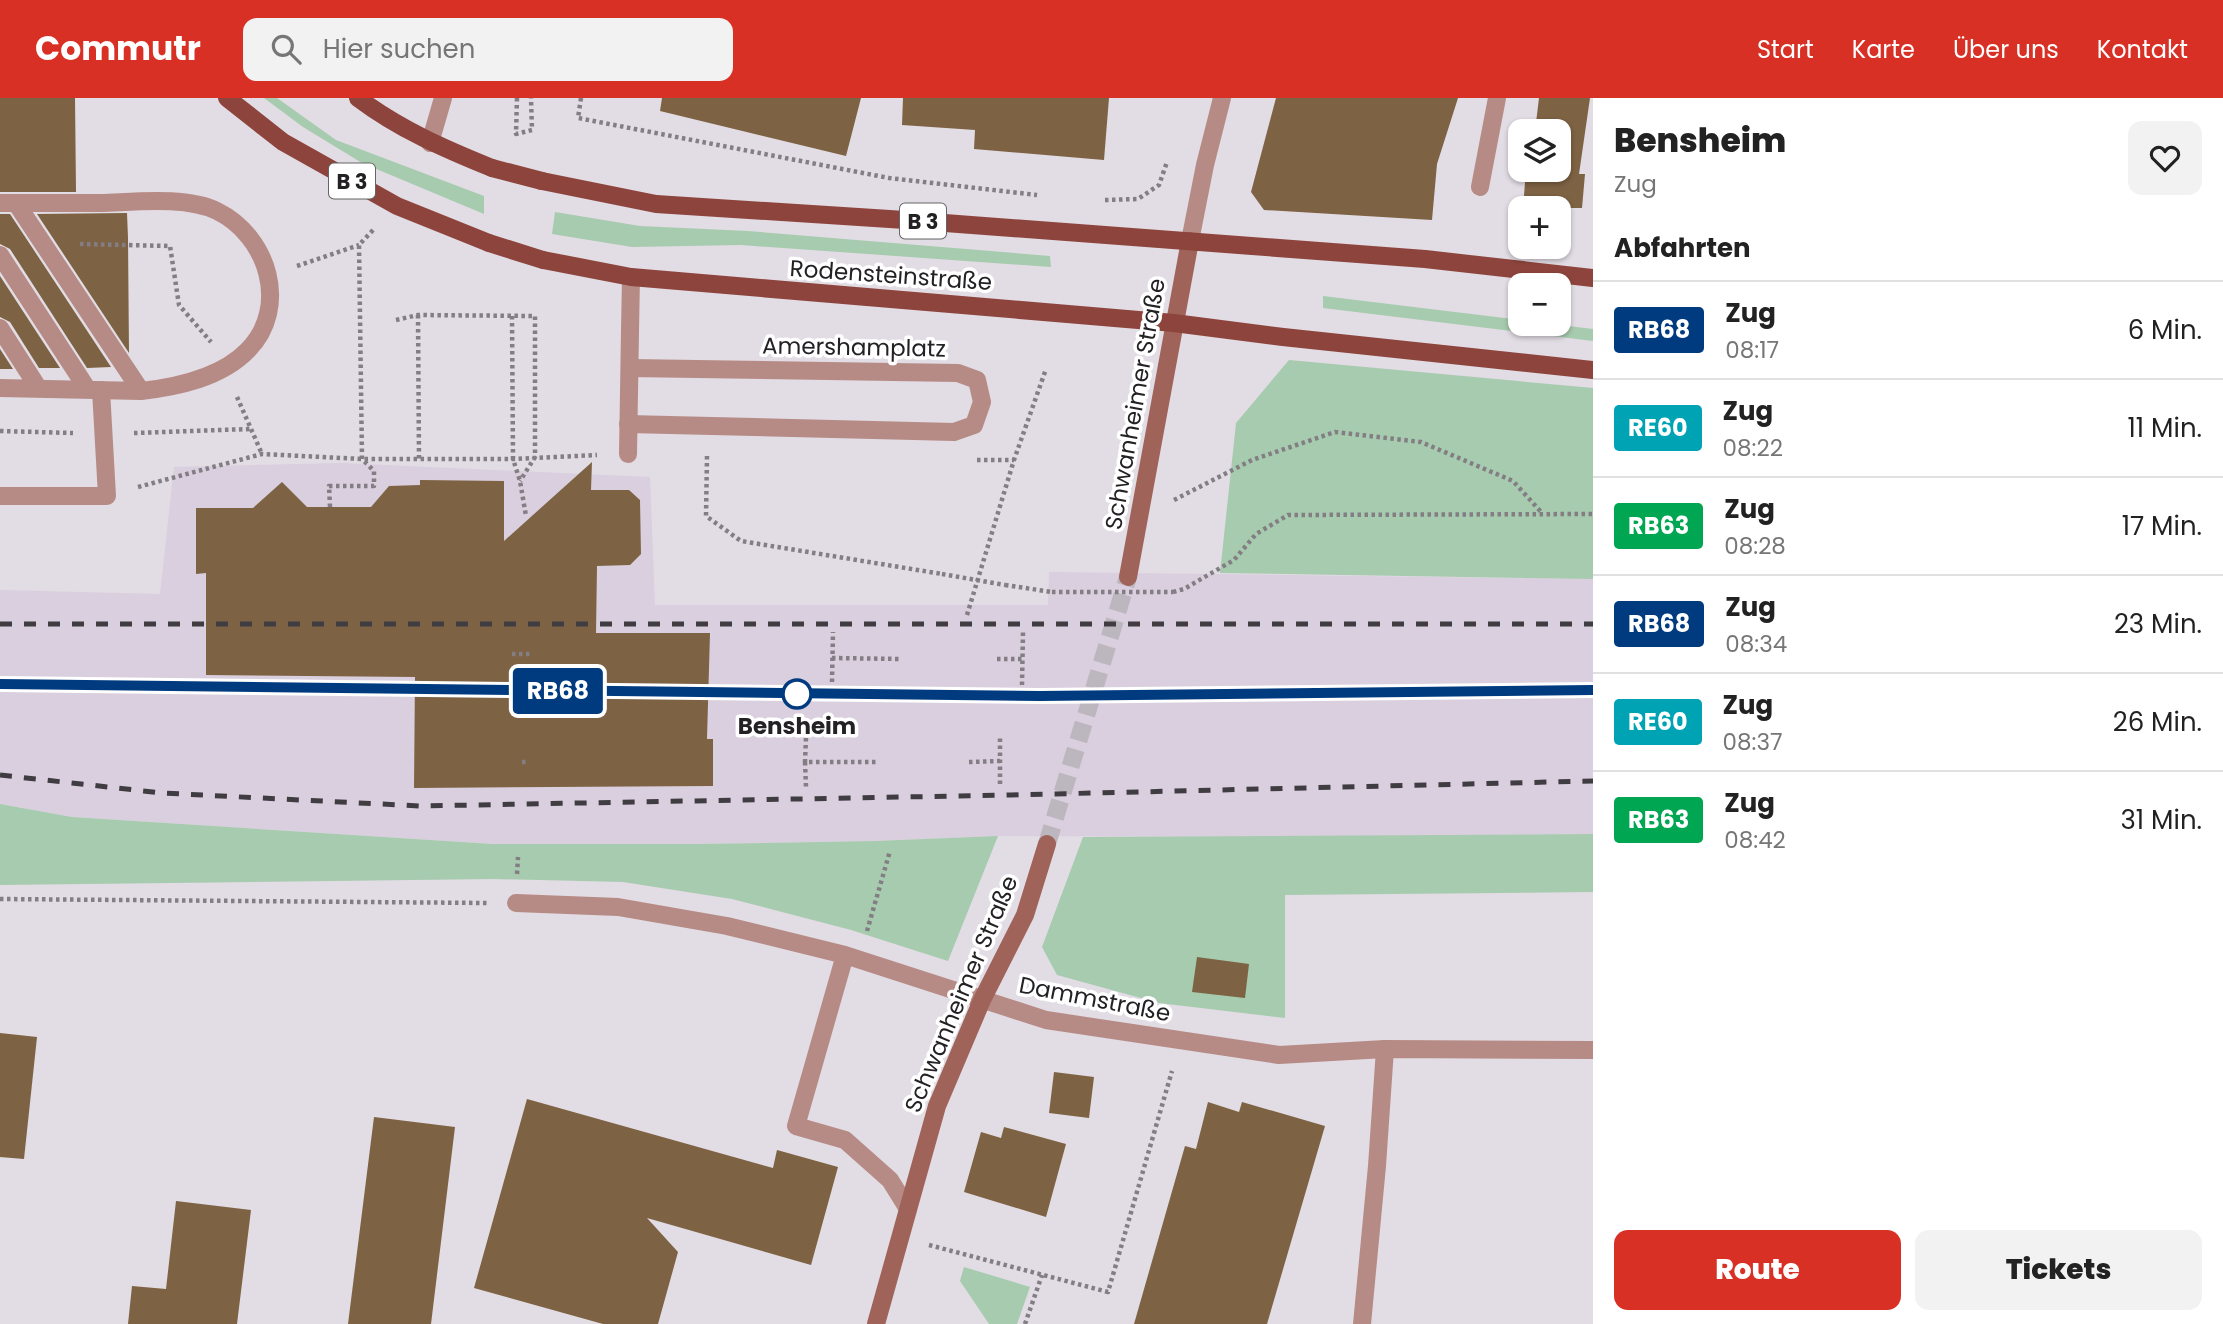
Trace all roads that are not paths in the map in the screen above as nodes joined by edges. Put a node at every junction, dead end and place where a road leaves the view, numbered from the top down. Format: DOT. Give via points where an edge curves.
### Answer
graph roads {
  1 [pos="227,98"];
  2 [pos="358,98"];
  3 [pos="443,98"];
  4 [pos="1222,98"];
  5 [pos="1497,98"];
  6 [pos="430,143"];
  7 [pos="1480,187"];
  8 [pos="8,203"];
  9 [pos="1190,240"];
  10 [pos="0,255"];
  11 [pos="631,277"];
  12 [pos="1593,278"];
  13 [pos="1174,323"];
  14 [pos="0,328"];
  15 [pos="630,368"];
  16 [pos="1593,370"];
  17 [pos="0,388"];
  18 [pos="39,389"];
  19 [pos="95,390"];
  20 [pos="141,391"];
  21 [pos="628,424"];
  22 [pos="628,454"];
  23 [pos="0,496"];
  24 [pos="1128,577"];
  25 [pos="1047,844"];
  26 [pos="516,903"];
  27 [pos="852,957"];
  28 [pos="982,1000"];
  29 [pos="1385,1049"];
  30 [pos="1593,1050"];
  31 [pos="908,1209"];
  32 [pos="876,1324"];
  33 [pos="1362,1324"];
  1 -- 11 [label="main road, Rodensteinstraße / B 3, bridge" via="284,142 397,206 543,260"];
  2 -- 6 [label="main road, B 3"];
  3 -- 6 [label="street"];
  4 -- 9 [label="street"];
  5 -- 7 [label="street"];
  6 -- 9 [label="main road, B 3, bridge" via="492,168 656,204"];
  8 -- 20 [label="street" via="42,243"];
  8 -- 20 [label="street" via="196,204 233,221 250,238 270,276 261,333 248,351 224,367 195,381"];
  9 -- 12 [label="main road, B 3" via="1424,258"];
  9 -- 13 [label="main road, Schwanheimer Straße"];
  10 -- 19 [label="street"];
  11 -- 13 [label="main road, Rodensteinstraße / B 3"];
  11 -- 15 [label="street"];
  13 -- 16 [label="main road, Rodensteinstraße / B 3"];
  13 -- 24 [label="main road, Schwanheimer Straße"];
  14 -- 18 [label="street"];
  15 -- 21 [label="street"];
  15 -- 21 [label="street, Amershamplatz" via="958,373 976,380 982,402 974,425 954,432"];
  17 -- 18 [label="street"];
  18 -- 19 [label="street"];
  19 -- 20 [label="street"];
  19 -- 23 [label="street" via="107,496"];
  21 -- 22 [label="street"];
  25 -- 28 [label="main road, Schwanheimer Straße" via="1025,915"];
  26 -- 27 [label="street, Dammstraße" via="618,907 727,926"];
  27 -- 28 [label="street, Dammstraße"];
  27 -- 31 [label="street" via="796,1126 845,1140 890,1180"];
  28 -- 29 [label="street, Dammstraße" via="1046,1020 1279,1055"];
  28 -- 31 [label="main road, Schwanheimer Straße" via="937,1106"];
  29 -- 30 [label="street, Dammstraße"];
  29 -- 33 [label="street"];
  31 -- 32 [label="main road, Schwanheimer Straße"];
}
